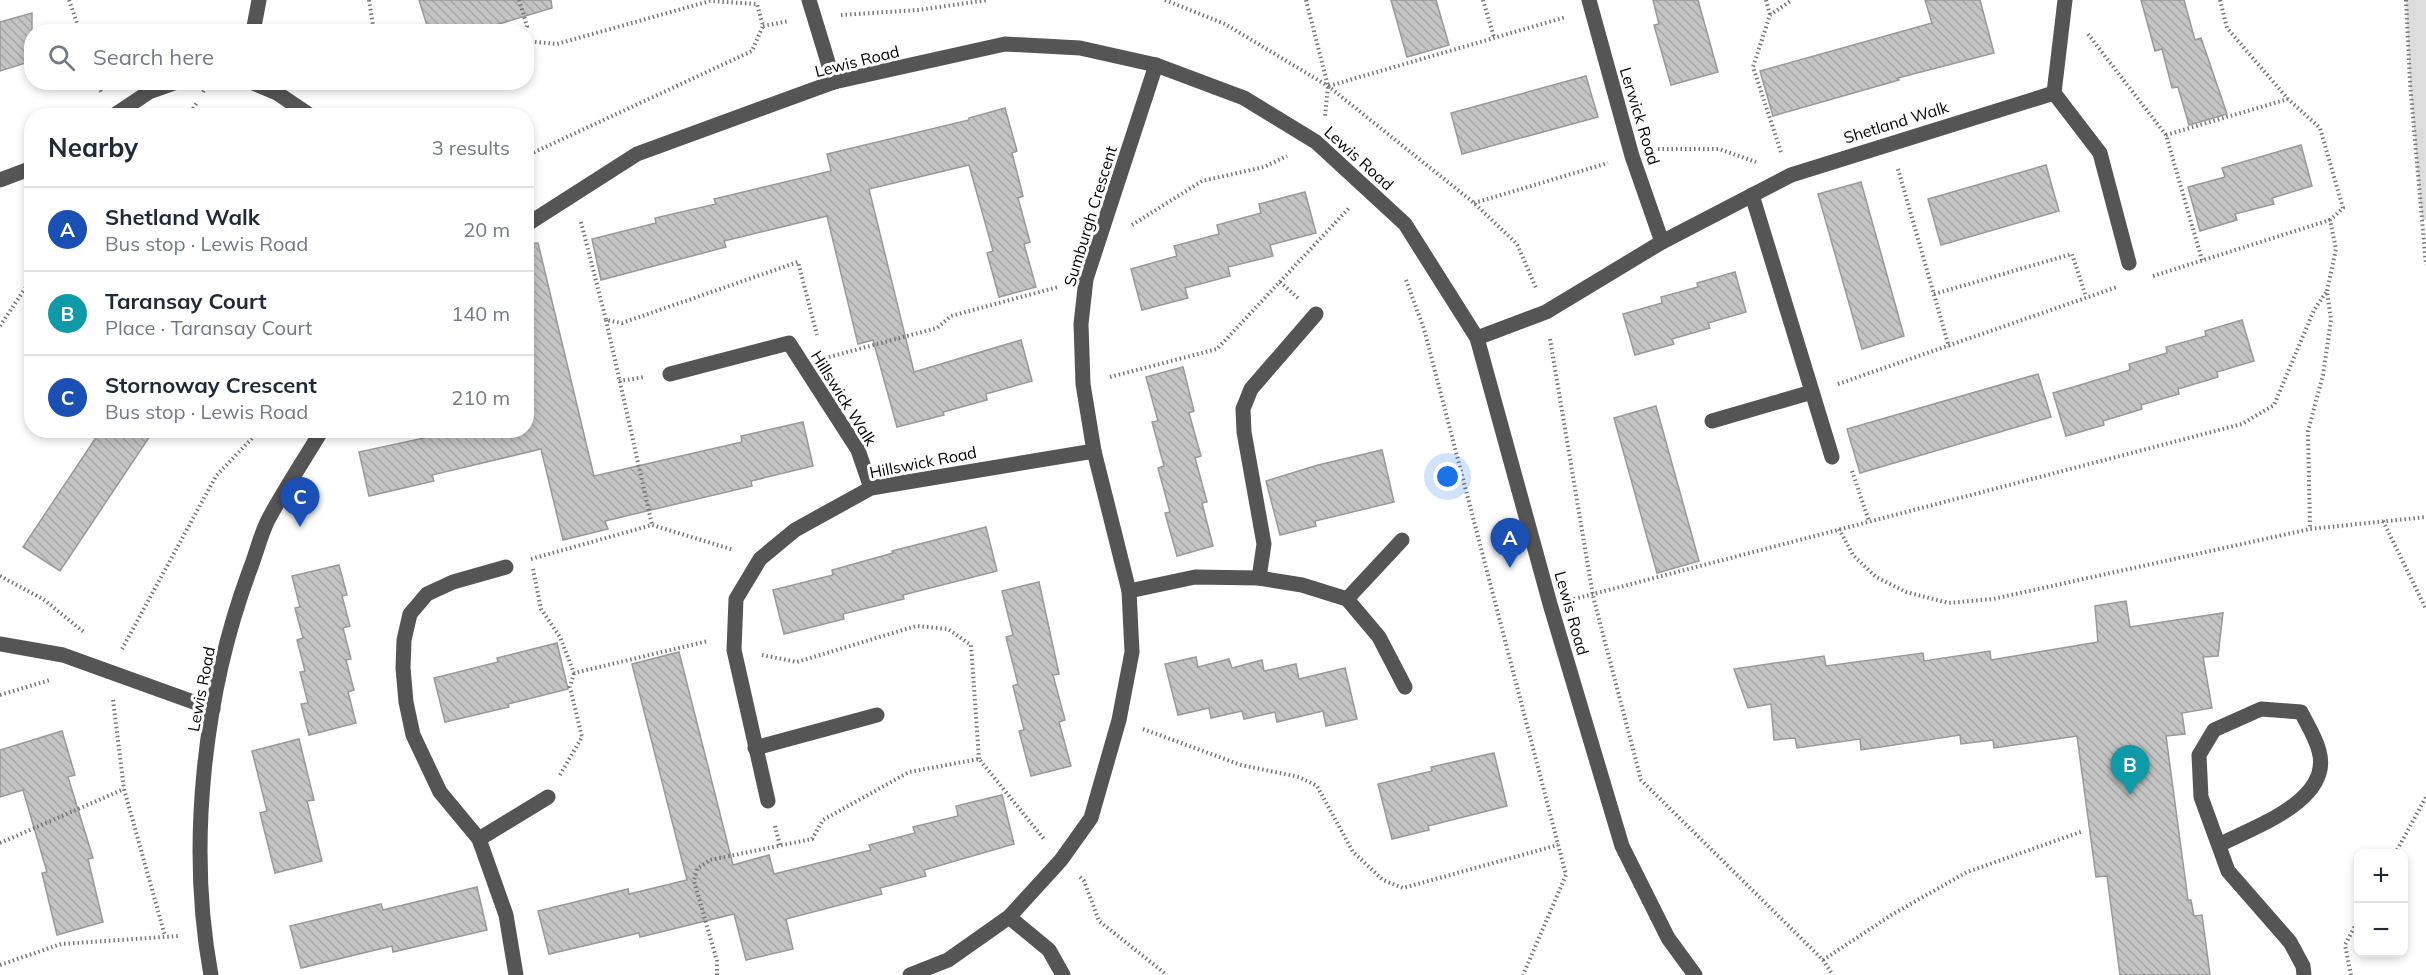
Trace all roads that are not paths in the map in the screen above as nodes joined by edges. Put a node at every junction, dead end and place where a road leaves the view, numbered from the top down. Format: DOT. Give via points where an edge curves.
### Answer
graph roads {
  1 [pos="259,0"];
  2 [pos="809,0"];
  3 [pos="2065,2"];
  4 [pos="1590,5"];
  5 [pos="254,24"];
  6 [pos="1156,65"];
  7 [pos="834,82"];
  8 [pos="155,90"];
  9 [pos="271,90"];
  10 [pos="2054,93"];
  11 [pos="125,108"];
  12 [pos="300,108"];
  13 [pos="24,173"];
  14 [pos="0,180"];
  15 [pos="1752,195"];
  16 [pos="534,220"];
  17 [pos="1662,242"];
  18 [pos="2129,263"];
  19 [pos="1316,314"];
  20 [pos="1478,338"];
  21 [pos="670,374"];
  22 [pos="1812,392"];
  23 [pos="1712,421"];
  24 [pos="317,438"];
  25 [pos="1094,451"];
  26 [pos="1832,457"];
  27 [pos="871,488"];
  28 [pos="1402,540"];
  29 [pos="506,567"];
  30 [pos="1259,578"];
  31 [pos="1129,591"];
  32 [pos="1347,599"];
  33 [pos="0,644"];
  34 [pos="1405,687"];
  35 [pos="213,709"];
  36 [pos="877,715"];
  37 [pos="755,748"];
  38 [pos="548,797"];
  39 [pos="768,801"];
  40 [pos="479,839"];
  41 [pos="2219,845"];
  42 [pos="1009,917"];
  43 [pos="211,975"];
  44 [pos="516,975"];
  45 [pos="910,975"];
  46 [pos="1063,975"];
  47 [pos="1695,975"];
  48 [pos="2304,975"];
  1 -- 5 [label="street"];
  2 -- 7 [label="street"];
  3 -- 10 [label="street"];
  4 -- 17 [label="street, Lerwick Road" via="1632,156"];
  6 -- 7 [label="street, Lewis Road" via="1080,48 1005,45"];
  6 -- 20 [label="street, Lewis Road" via="1244,98 1316,142 1405,224"];
  6 -- 25 [label="street, Sumburgh Crescent" via="1086,279 1081,324 1083,384"];
  7 -- 16 [label="street, Lewis Road" via="637,154"];
  8 -- 11 [label="street"];
  9 -- 12 [label="street"];
  10 -- 15 [label="street, Shetland Walk" via="1791,174"];
  10 -- 18 [label="street" via="2100,153"];
  13 -- 14 [label="street"];
  15 -- 17 [label="street, Shetland Walk"];
  15 -- 22 [label="street"];
  17 -- 20 [label="street, Shetland Walk" via="1546,312"];
  19 -- 30 [label="street" via="1251,389 1243,409 1264,544"];
  20 -- 47 [label="street, Lewis Road" via="1550,604 1622,846 1668,938"];
  21 -- 27 [label="street, Hillswick Walk" via="789,343 858,450"];
  22 -- 23 [label="street"];
  22 -- 26 [label="street"];
  24 -- 35 [label="street, Lewis Road" via="268,521 235,612"];
  25 -- 27 [label="street, Hillswick Road"];
  25 -- 31 [label="street, Sumburgh Crescent"];
  27 -- 37 [label="street, Hillswick Road" via="795,530 760,558 736,599 734,650"];
  28 -- 32 [label="street"];
  29 -- 40 [label="street" via="427,594 410,614 404,640 406,702 413,735 440,792"];
  30 -- 31 [label="street" via="1195,578"];
  30 -- 32 [label="street" via="1302,585"];
  31 -- 42 [label="street, Sumburgh Crescent" via="1132,652 1119,720 1091,818 1061,860"];
  32 -- 34 [label="street" via="1379,637"];
  33 -- 35 [label="street" via="63,655"];
  35 -- 43 [label="street, Lewis Road" via="201,808 203,935"];
  36 -- 37 [label="street"];
  37 -- 39 [label="street, Hillswick Road"];
  38 -- 40 [label="street"];
  40 -- 44 [label="street" via="506,915"];
  41 -- 41 [label="street" via="2201,797 2199,755 2214,730 2261,709 2301,712 2320,752 2318,781 2301,802"];
  41 -- 48 [label="street" via="2228,871 2290,942"];
  42 -- 45 [label="street, Sumburgh Crescent" via="948,960"];
  42 -- 46 [label="street" via="1049,950"];
}
